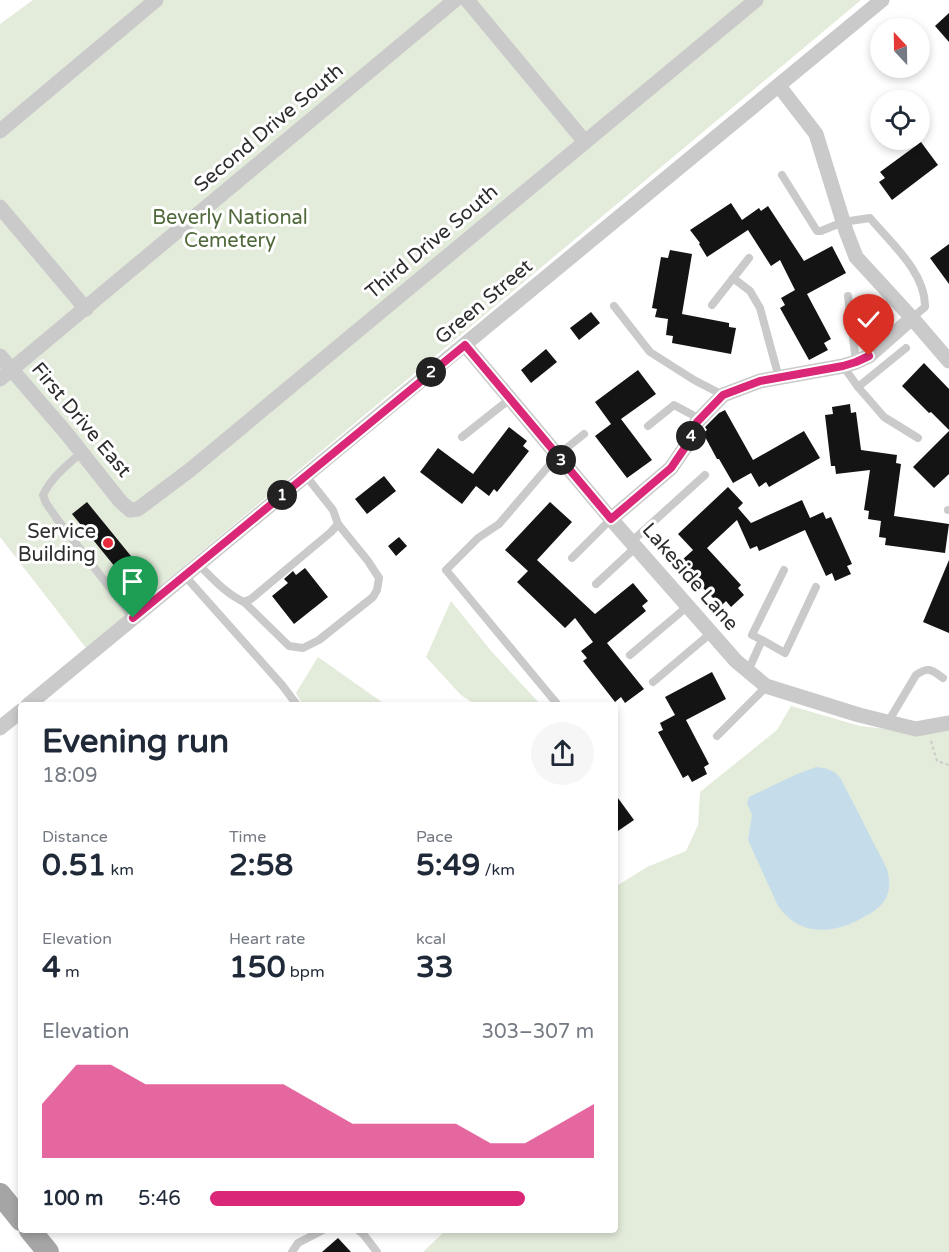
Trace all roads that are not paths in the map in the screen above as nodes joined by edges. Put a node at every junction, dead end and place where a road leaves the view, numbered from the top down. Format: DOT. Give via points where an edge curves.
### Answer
graph roads {
  1 [pos="156,0"];
  2 [pos="454,0"];
  3 [pos="467,0"];
  4 [pos="756,0"];
  5 [pos="882,0"];
  6 [pos="779,86"];
  7 [pos="0,131"];
  8 [pos="585,142"];
  9 [pos="782,175"];
  10 [pos="0,207"];
  11 [pos="843,222"];
  12 [pos="749,258"];
  13 [pos="734,278"];
  14 [pos="848,296"];
  15 [pos="712,305"];
  16 [pos="614,306"];
  17 [pos="86,309"];
  18 [pos="912,318"];
  19 [pos="465,345"];
  20 [pos="906,348"];
  21 [pos="0,356"];
  22 [pos="949,361"];
  23 [pos="849,364"];
  24 [pos="6,375"];
  25 [pos="779,378"];
  26 [pos="858,387"];
  27 [pos="723,395"];
  28 [pos="510,399"];
  29 [pos="700,419"];
  30 [pos="648,426"];
  31 [pos="584,434"];
  32 [pos="462,437"];
  33 [pos="918,438"];
  34 [pos="81,452"];
  35 [pos="558,455"];
  36 [pos="705,475"];
  37 [pos="306,476"];
  38 [pos="130,510"];
  39 [pos="611,519"];
  40 [pos="338,524"];
  41 [pos="634,544"];
  42 [pos="572,558"];
  43 [pos="198,564"];
  44 [pos="784,570"];
  45 [pos="185,576"];
  46 [pos="596,584"];
  47 [pos="816,586"];
  48 [pos="244,602"];
  49 [pos="688,606"];
  50 [pos="133,618"];
  51 [pos="711,633"];
  52 [pos="762,640"];
  53 [pos="630,655"];
  54 [pos="748,671"];
  55 [pos="943,678"];
  56 [pos="653,682"];
  57 [pos="767,686"];
  58 [pos="32,702"];
  59 [pos="295,702"];
  60 [pos="556,702"];
  61 [pos="18,713"];
  62 [pos="888,722"];
  63 [pos="949,723"];
  64 [pos="0,728"];
  65 [pos="717,736"];
  66 [pos="0,1194"];
  67 [pos="18,1216"];
  68 [pos="32,1233"];
  69 [pos="317,1233"];
  70 [pos="362,1233"];
  71 [pos="48,1252"];
  72 [pos="292,1252"];
  73 [pos="377,1252"];
  1 -- 7 [label="street"];
  2 -- 17 [label="street, Second Drive South"];
  3 -- 8 [label="street"];
  4 -- 8 [label="street, Third Drive South"];
  5 -- 6 [label="street, Green Street"];
  6 -- 11 [label="street" via="816,134"];
  6 -- 19 [label="street, Green Street"];
  8 -- 38 [label="street, Third Drive South" via="190,470 138,509"];
  9 -- 11 [label="lane" via="817,231"];
  10 -- 17 [label="street"];
  11 -- 18 [label="street" via="856,257"];
  11 -- 18 [label="lane" via="870,218 913,268 925,296 925,307"];
  12 -- 13 [label="lane"];
  13 -- 15 [label="lane"];
  13 -- 25 [label="lane" via="750,291 760,308"];
  14 -- 23 [label="lane"];
  16 -- 27 [label="lane" via="650,352"];
  17 -- 24 [label="street, Second Drive South"];
  18 -- 22 [label="street"];
  18 -- 23 [label="street" via="869,356"];
  19 -- 28 [label="street, Lakeside Lane"];
  19 -- 37 [label="street, Green Street"];
  20 -- 26 [label="lane"];
  21 -- 24 [label="street, First Drive East"];
  23 -- 25 [label="street"];
  23 -- 26 [label="lane"];
  24 -- 34 [label="street, First Drive East"];
  25 -- 27 [label="street"];
  26 -- 33 [label="lane" via="884,417"];
  27 -- 29 [label="street"];
  28 -- 32 [label="lane"];
  28 -- 35 [label="street, Lakeside Lane"];
  29 -- 30 [label="lane" via="674,405"];
  29 -- 39 [label="street" via="671,468"];
  31 -- 35 [label="lane"];
  34 -- 38 [label="street, First Drive East"];
  34 -- 50 [label="lane" via="48,485 43,495 45,503"];
  35 -- 39 [label="street, Lakeside Lane"];
  35 -- 60 [label="lane" via="499,524 478,538 446,570"];
  36 -- 41 [label="lane"];
  37 -- 40 [label="lane" via="333,510"];
  37 -- 43 [label="street, Green Street"];
  39 -- 41 [label="street, Lakeside Lane"];
  39 -- 42 [label="lane"];
  40 -- 48 [label="lane" via="273,582"];
  40 -- 48 [label="lane" via="379,578 373,597 303,648 289,646"];
  41 -- 46 [label="lane"];
  41 -- 49 [label="street, Lakeside Lane"];
  43 -- 45 [label="street, Green Street"];
  43 -- 48 [label="lane" via="222,588"];
  44 -- 52 [label="lane" via="752,635"];
  45 -- 50 [label="street, Green Street"];
  45 -- 59 [label="lane"];
  47 -- 52 [label="lane" via="785,653"];
  49 -- 51 [label="street, Lakeside Lane"];
  49 -- 53 [label="lane"];
  50 -- 58 [label="street, Green Street"];
  51 -- 54 [label="street, Lakeside Lane"];
  51 -- 56 [label="lane"];
  52 -- 54 [label="lane"];
  54 -- 57 [label="street, Lakeside Lane"];
  55 -- 62 [label="lane" via="932,670 916,675"];
  57 -- 62 [label="street, Lakeside Lane"];
  57 -- 65 [label="lane"];
  61 -- 64 [label="street"];
  62 -- 63 [label="street, Lakeside Lane" via="916,729"];
  66 -- 67 [label="main road"];
  68 -- 71 [label="main road"];
  69 -- 72 [label="lane" via="298,1242"];
  70 -- 73 [label="lane"];
}
